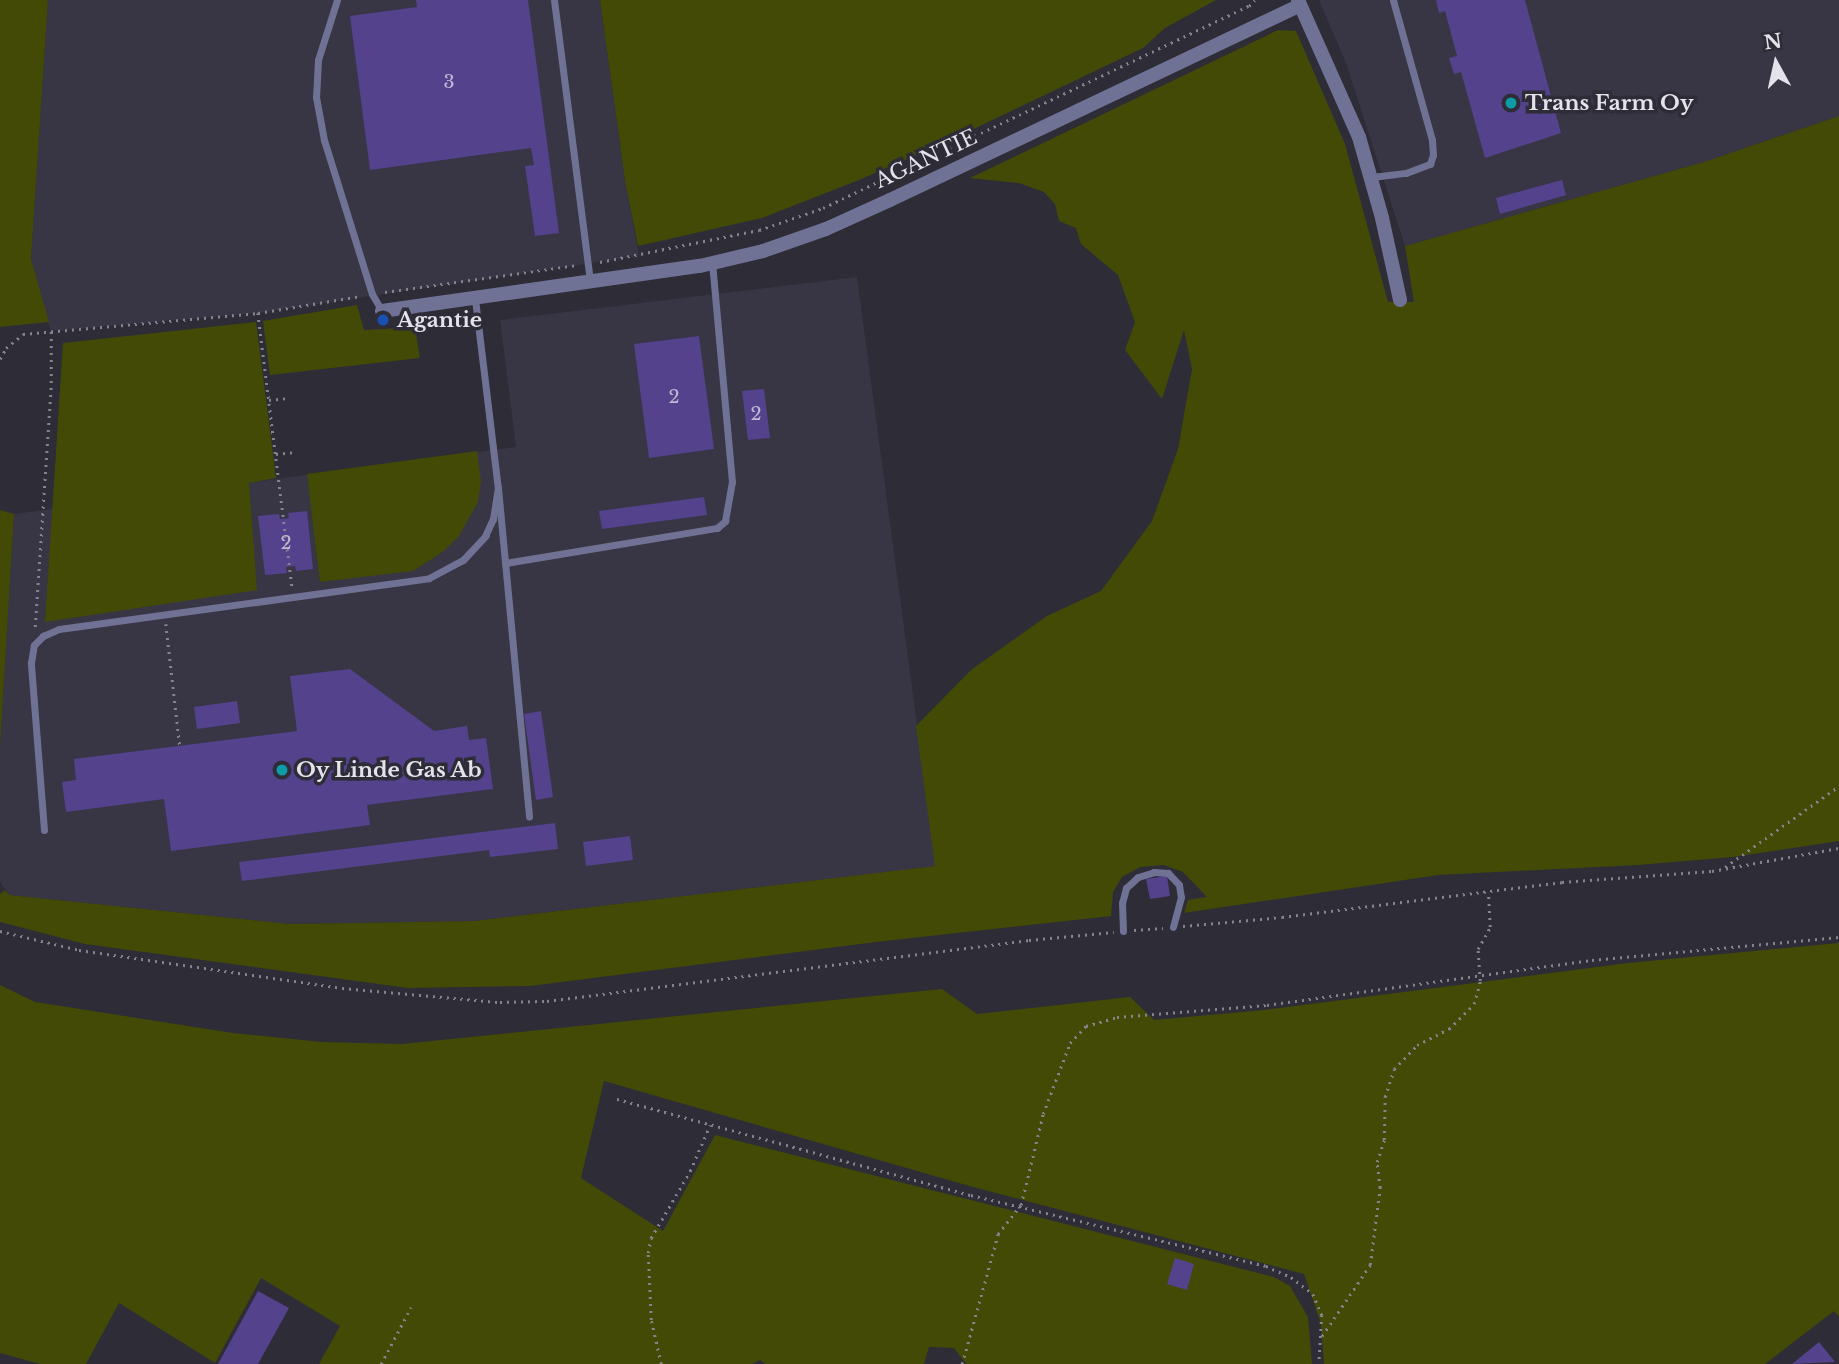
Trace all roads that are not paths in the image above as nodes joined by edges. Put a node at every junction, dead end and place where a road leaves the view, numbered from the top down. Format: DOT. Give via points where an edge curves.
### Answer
graph roads {
  1 [pos="337,0"];
  2 [pos="554,0"];
  3 [pos="1393,0"];
  4 [pos="1299,3"];
  5 [pos="1372,177"];
  6 [pos="712,263"];
  7 [pos="590,282"];
  8 [pos="475,299"];
  9 [pos="1400,300"];
  10 [pos="382,311"];
  11 [pos="498,488"];
  12 [pos="505,563"];
  13 [pos="530,817"];
  14 [pos="44,830"];
  15 [pos="1173,927"];
  16 [pos="1122,932"];
  1 -- 10 [label="lane" via="318,60 316,97 324,141 372,294"];
  2 -- 7 [label="lane"];
  3 -- 5 [label="lane" via="1433,155 1430,164 1406,173"];
  4 -- 5 [label="street" via="1346,102"];
  4 -- 6 [label="street, AGANTIE" via="826,229"];
  5 -- 9 [label="street"];
  6 -- 7 [label="street, AGANTIE"];
  6 -- 12 [label="lane" via="732,482 725,521 718,528"];
  7 -- 8 [label="street, AGANTIE"];
  8 -- 10 [label="street, AGANTIE"];
  8 -- 11 [label="lane"];
  11 -- 12 [label="lane"];
  11 -- 14 [label="lane" via="485,536 464,560 429,578 59,629 43,636 34,645 31,663"];
  12 -- 13 [label="lane"];
  15 -- 16 [label="lane" via="1181,897 1179,885 1168,873 1154,872 1138,877 1126,888"];
}
